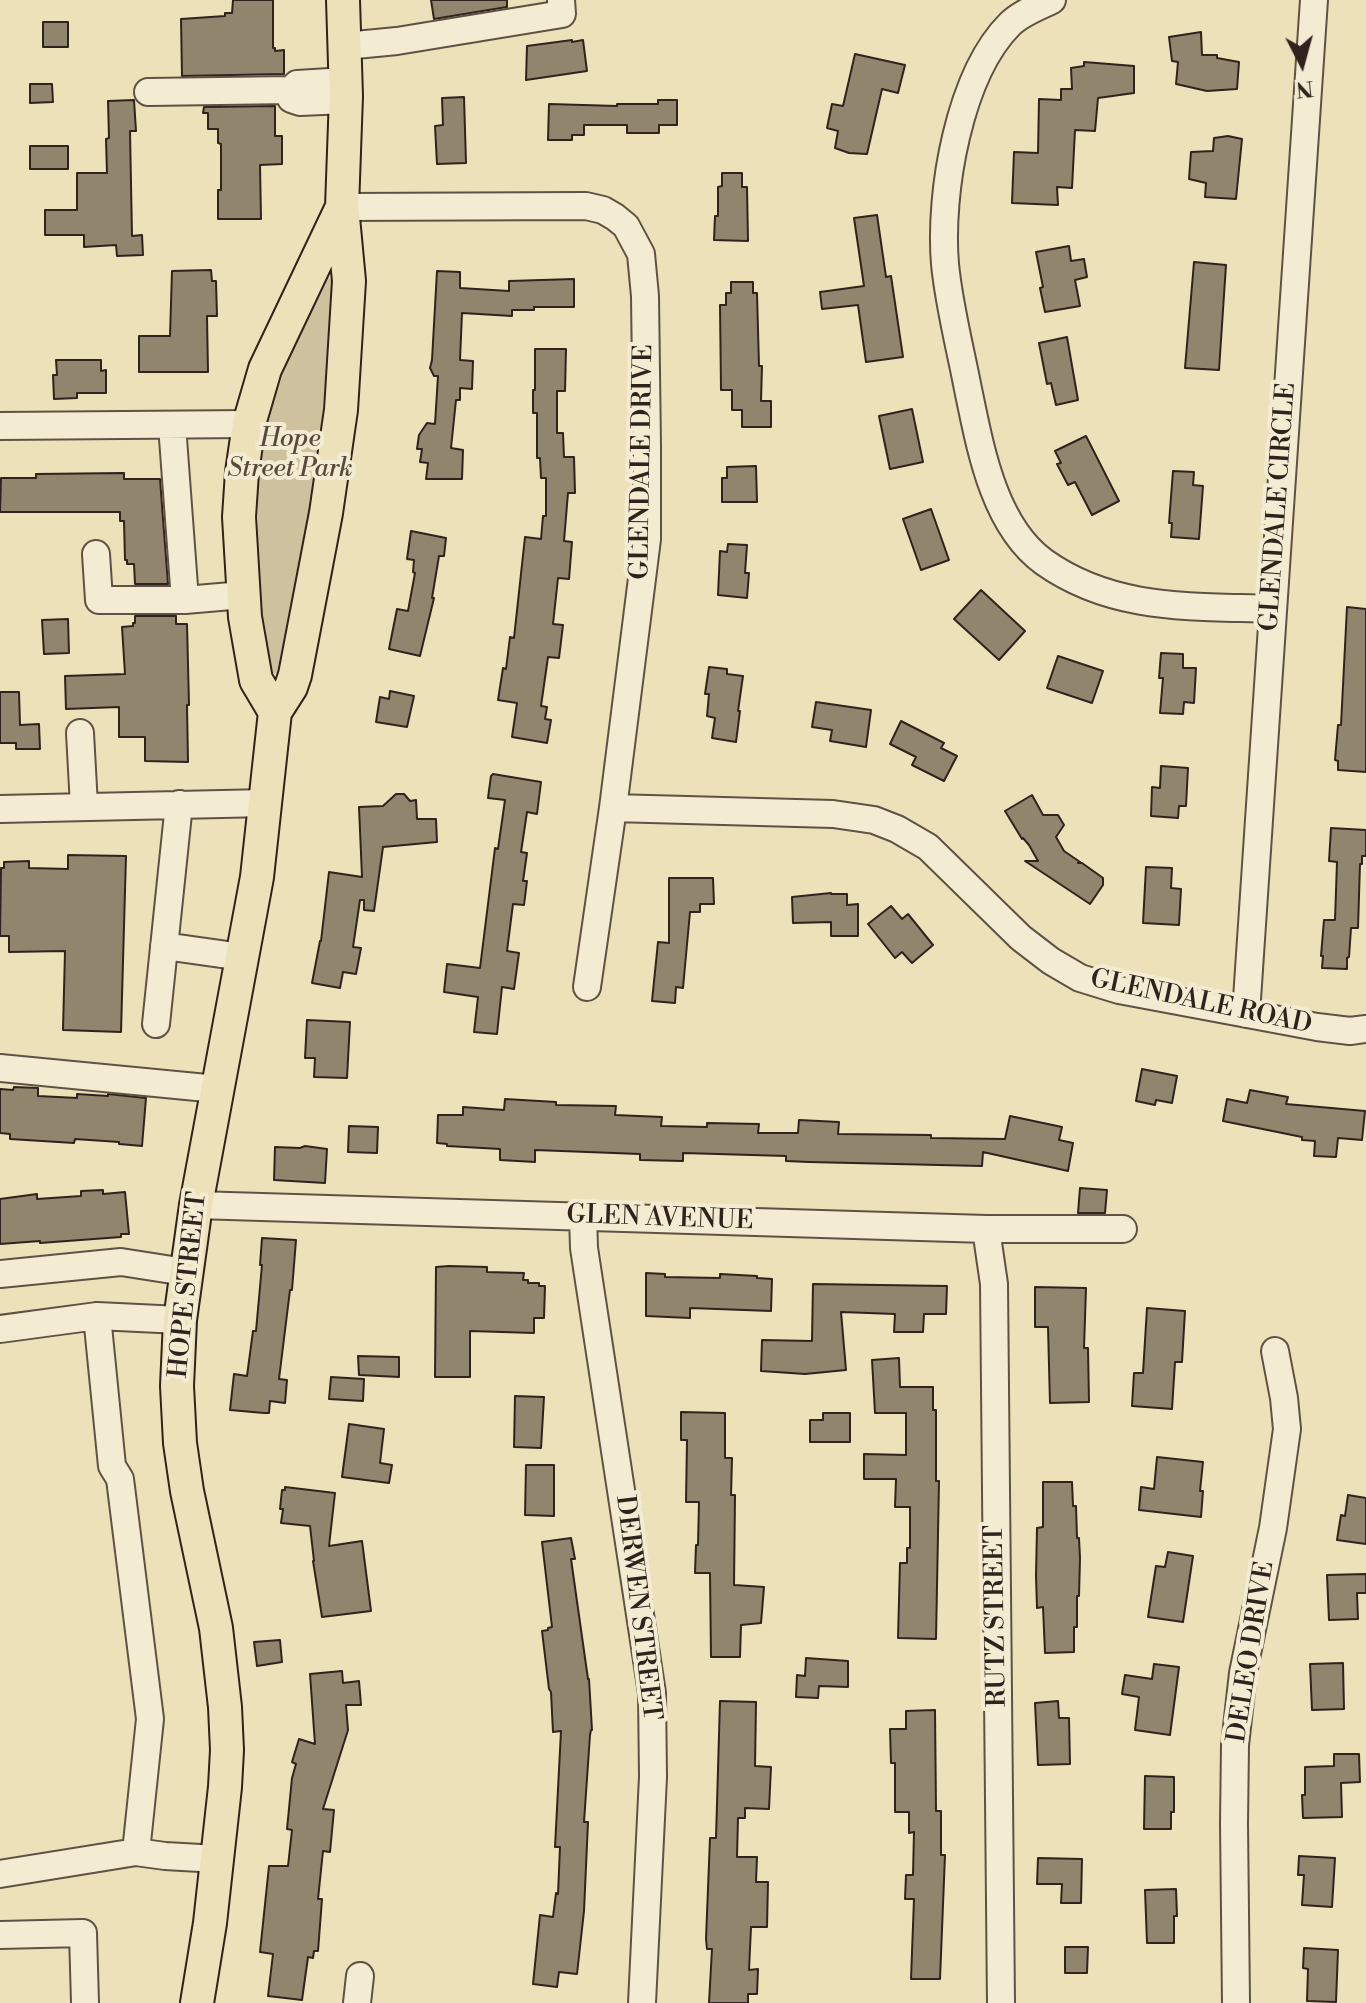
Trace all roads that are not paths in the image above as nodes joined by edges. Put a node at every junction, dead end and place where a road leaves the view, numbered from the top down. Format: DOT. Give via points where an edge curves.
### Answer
graph roads {
  1 [pos="343,0"];
  2 [pos="561,0"];
  3 [pos="1052,0"];
  4 [pos="1314,0"];
  5 [pos="345,46"];
  6 [pos="346,90"];
  7 [pos="148,92"];
  8 [pos="342,207"];
  9 [pos="249,424"];
  10 [pos="172,425"];
  11 [pos="0,426"];
  12 [pos="96,554"];
  13 [pos="243,595"];
  14 [pos="185,600"];
  15 [pos="1272,609"];
  16 [pos="275,712"];
  17 [pos="80,733"];
  18 [pos="266,803"];
  19 [pos="179,804"];
  20 [pos="84,806"];
  21 [pos="613,808"];
  22 [pos="0,809"];
  23 [pos="164,946"];
  24 [pos="242,957"];
  25 [pos="587,987"];
  26 [pos="1246,1014"];
  27 [pos="156,1024"];
  28 [pos="1366,1029"];
  29 [pos="0,1068"];
  30 [pos="217,1089"];
  31 [pos="196,1205"];
  32 [pos="583,1216"];
  33 [pos="986,1229"];
  34 [pos="1123,1229"];
  35 [pos="185,1272"];
  36 [pos="0,1274"];
  37 [pos="97,1316"];
  38 [pos="180,1320"];
  39 [pos="0,1329"];
  40 [pos="1275,1351"];
  41 [pos="136,1852"];
  42 [pos="218,1859"];
  43 [pos="0,1874"];
  44 [pos="0,1935"];
  45 [pos="360,1976"];
  46 [pos="85,2003"];
  47 [pos="197,2003"];
  48 [pos="357,2003"];
  49 [pos="642,2003"];
  50 [pos="1001,2003"];
  51 [pos="1236,2003"];
  1 -- 5 [label="main road, HOPE STREET"];
  2 -- 5 [label="street" via="562,14"];
  3 -- 15 [label="street" via="1012,22 981,64 958,127 950,177 945,262 981,454 1019,536 1043,561 1077,581 1138,602"];
  4 -- 15 [label="street, GLENDALE CIRCLE"];
  5 -- 6 [label="main road, HOPE STREET"];
  6 -- 7 [label="street" via="300,102 291,99 291,90"];
  6 -- 8 [label="main road, HOPE STREET"];
  8 -- 9 [label="main road, HOPE STREET" via="265,369"];
  8 -- 16 [label="main road, HOPE STREET" via="349,281 341,410 295,675"];
  8 -- 21 [label="street, GLENDALE DRIVE" via="586,206 615,217 635,240 645,296 647,539"];
  9 -- 10 [label="street"];
  9 -- 13 [label="main road, HOPE STREET" via="239,517"];
  10 -- 11 [label="street"];
  10 -- 14 [label="street"];
  12 -- 14 [label="street" via="99,600"];
  13 -- 14 [label="street"];
  13 -- 16 [label="main road, HOPE STREET" via="256,680"];
  15 -- 26 [label="street, GLENDALE CIRCLE"];
  16 -- 18 [label="main road, HOPE STREET"];
  17 -- 20 [label="street"];
  18 -- 19 [label="street"];
  18 -- 24 [label="main road, HOPE STREET"];
  19 -- 20 [label="street"];
  19 -- 23 [label="street"];
  20 -- 22 [label="street"];
  21 -- 25 [label="street, GLENDALE DRIVE"];
  21 -- 26 [label="street, GLENDALE ROAD" via="833,814 874,820 928,847 1021,938 1080,978"];
  23 -- 24 [label="street"];
  23 -- 27 [label="street"];
  24 -- 30 [label="main road, HOPE STREET"];
  26 -- 28 [label="street, GLENDALE ROAD" via="1317,1027"];
  29 -- 30 [label="street"];
  30 -- 31 [label="main road, HOPE STREET"];
  31 -- 32 [label="street, GLEN AVENUE"];
  31 -- 35 [label="main road, HOPE STREET"];
  32 -- 33 [label="street, GLEN AVENUE"];
  32 -- 49 [label="street, DERWEN STREET" via="652,1693"];
  33 -- 34 [label="street, GLEN AVENUE"];
  33 -- 50 [label="street, RUTZ STREET" via="994,1284"];
  35 -- 36 [label="street" via="121,1262"];
  35 -- 38 [label="main road, HOPE STREET"];
  37 -- 38 [label="street"];
  37 -- 39 [label="street"];
  37 -- 41 [label="street" via="112,1466 120,1479 150,1719"];
  38 -- 42 [label="main road, HOPE STREET" via="180,1443 216,1628 225,1707 226,1775"];
  40 -- 51 [label="street, DELEO DRIVE" via="1287,1429 1235,1745"];
  41 -- 42 [label="street"];
  41 -- 43 [label="street"];
  42 -- 47 [label="main road, HOPE STREET"];
  44 -- 46 [label="street" via="83,1933"];
  45 -- 48 [label="street"];
}
